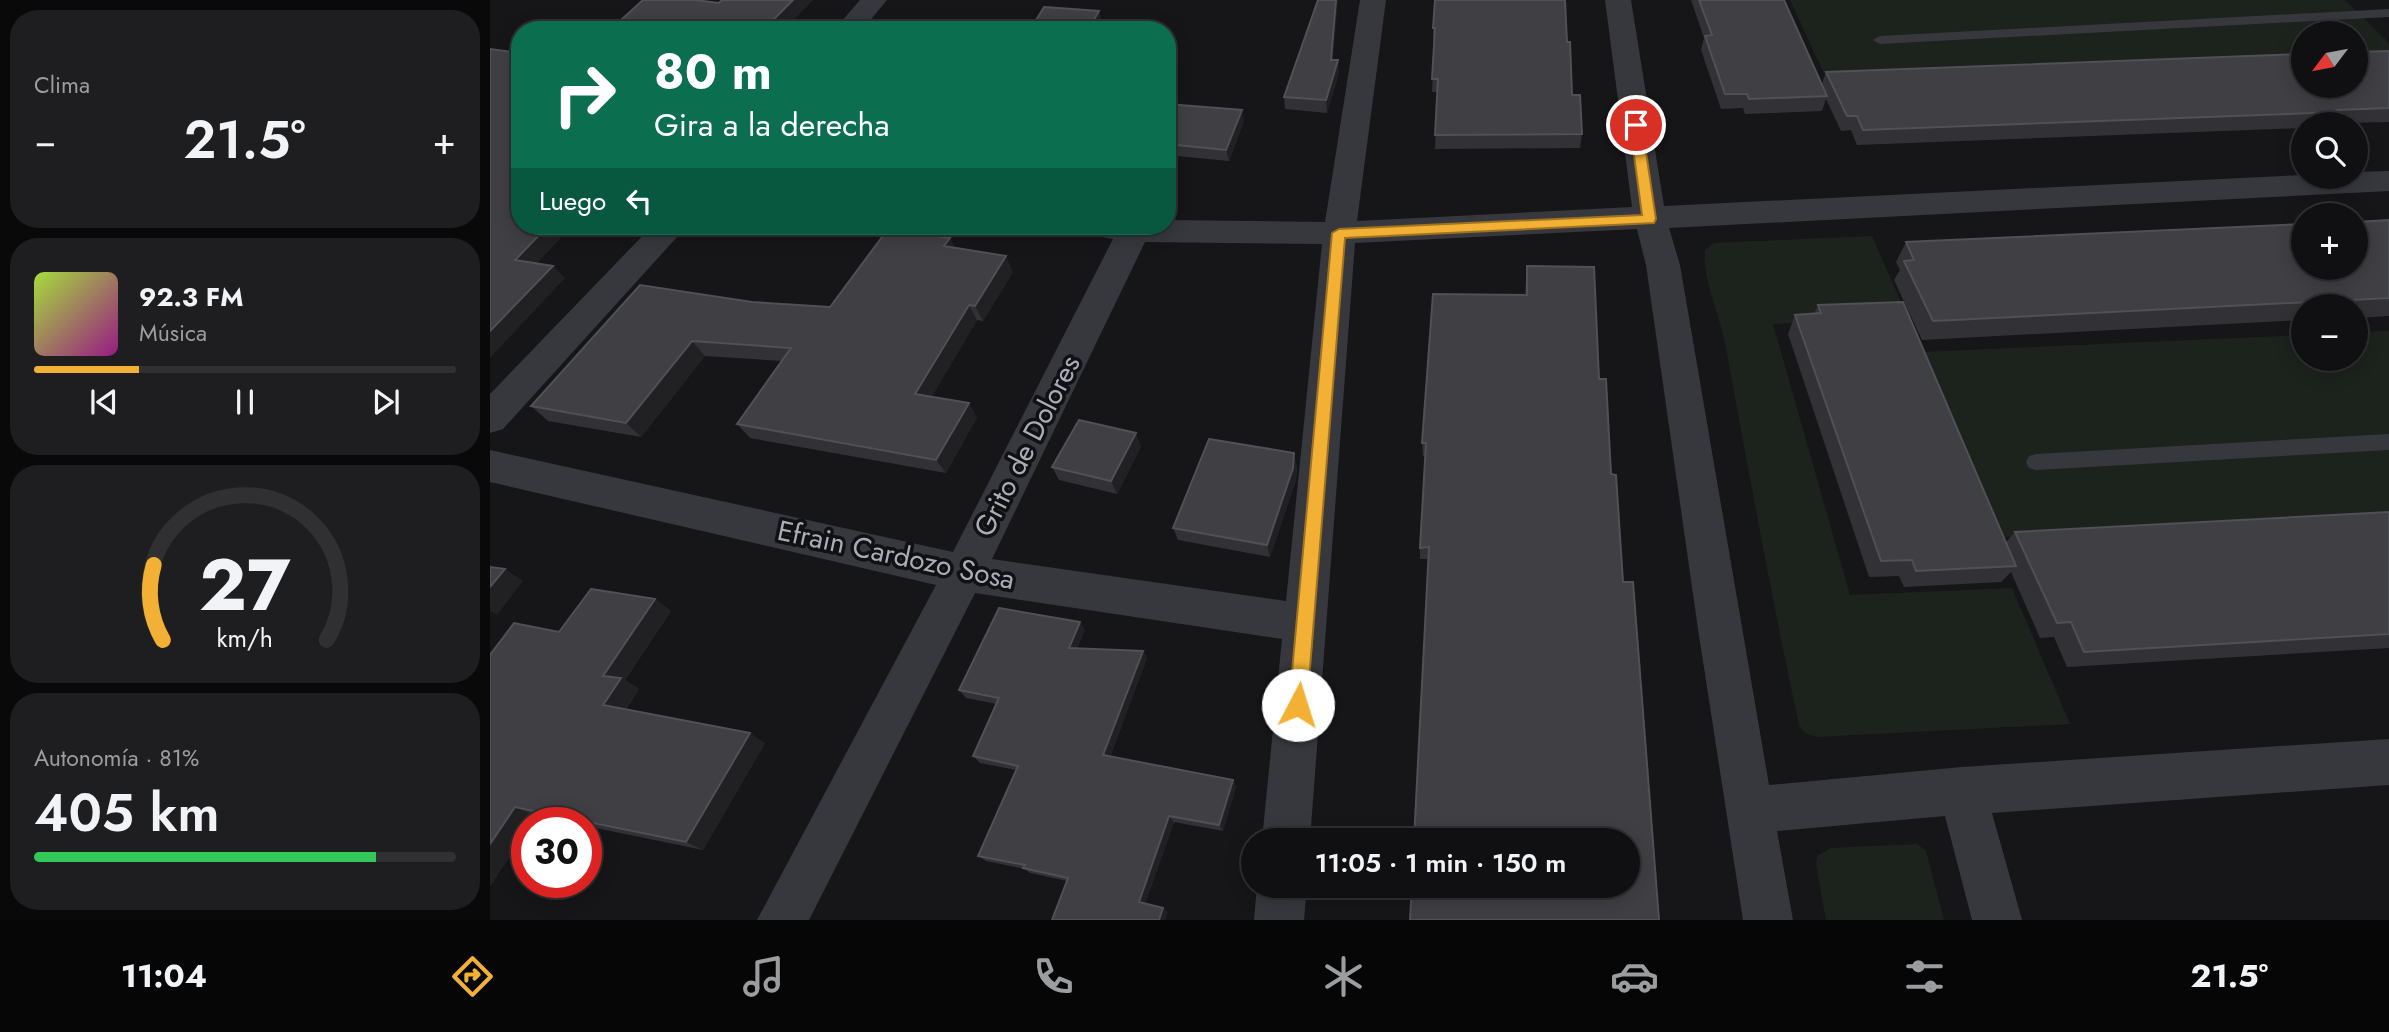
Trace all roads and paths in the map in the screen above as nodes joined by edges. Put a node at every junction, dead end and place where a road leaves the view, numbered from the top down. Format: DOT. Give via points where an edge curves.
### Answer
graph roads {
  1 [pos="874,0"];
  2 [pos="1373,0"];
  3 [pos="1618,0"];
  4 [pos="2389,13"];
  5 [pos="855,21"];
  6 [pos="1880,40"];
  7 [pos="2389,181"];
  8 [pos="1650,219"];
  9 [pos="1176,229"];
  10 [pos="1339,233"];
  11 [pos="663,235"];
  12 [pos="1113,235"];
  13 [pos="490,418"];
  14 [pos="2389,442"];
  15 [pos="2036,462"];
  16 [pos="490,466"];
  17 [pos="964,573"];
  18 [pos="1305,623"];
  19 [pos="2389,762"];
  20 [pos="1962,791"];
  21 [pos="1751,810"];
  22 [pos="1287,828"];
  23 [pos="1281,898"];
  24 [pos="782,920"];
  25 [pos="1279,920"];
  26 [pos="1768,920"];
  27 [pos="1997,920"];
  1 -- 5 [label="street"];
  2 -- 10 [label="street"];
  3 -- 8 [label="street"];
  4 -- 6 [label="lane"];
  7 -- 8 [label="street"];
  8 -- 10 [label="street"];
  8 -- 21 [label="street" via="1663,265"];
  9 -- 10 [label="street"];
  10 -- 18 [label="street"];
  11 -- 13 [label="street"];
  12 -- 17 [label="street, Grito de Dolores"];
  14 -- 15 [label="lane"];
  16 -- 17 [label="street, Efrain Cardozo Sosa"];
  17 -- 18 [label="street, Efrain Cardozo Sosa"];
  17 -- 24 [label="street, Grito de Dolores"];
  18 -- 22 [label="street"];
  19 -- 20 [label="street"];
  20 -- 21 [label="street"];
  20 -- 27 [label="street"];
  21 -- 26 [label="street"];
  23 -- 25 [label="street"];
}
